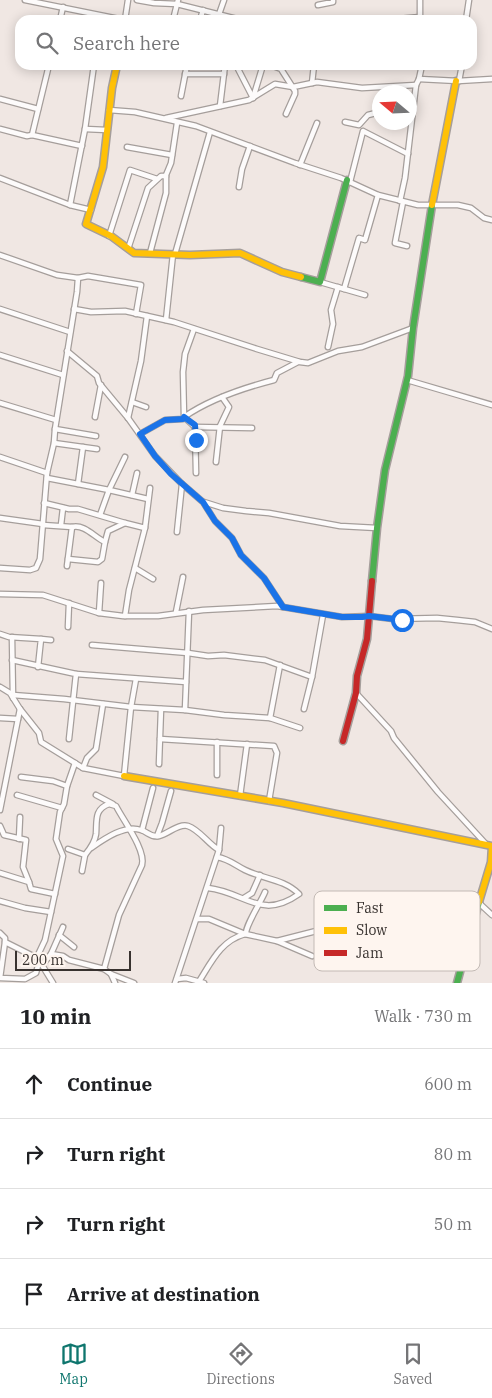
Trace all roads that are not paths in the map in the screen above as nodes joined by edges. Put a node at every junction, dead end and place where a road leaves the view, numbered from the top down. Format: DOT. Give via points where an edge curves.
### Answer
graph roads {
  1 [pos="25,0"];
  2 [pos="128,0"];
  3 [pos="137,0"];
  4 [pos="224,0"];
  5 [pos="333,0"];
  6 [pos="420,0"];
  7 [pos="469,0"];
  8 [pos="178,2"];
  9 [pos="318,5"];
  10 [pos="63,7"];
  11 [pos="204,10"];
  12 [pos="220,14"];
  13 [pos="61,15"];
  14 [pos="93,15"];
  15 [pos="125,15"];
  16 [pos="174,15"];
  17 [pos="202,15"];
  18 [pos="223,15"];
  19 [pos="420,15"];
  20 [pos="467,15"];
  21 [pos="48,70"];
  22 [pos="93,70"];
  23 [pos="116,70"];
  24 [pos="186,70"];
  25 [pos="225,70"];
  26 [pos="239,70"];
  27 [pos="262,70"];
  28 [pos="282,70"];
  29 [pos="313,70"];
  30 [pos="421,70"];
  31 [pos="461,70"];
  32 [pos="185,74"];
  33 [pos="224,74"];
  34 [pos="419,79"];
  35 [pos="492,79"];
  36 [pos="458,81"];
  37 [pos="312,83"];
  38 [pos="416,85"];
  39 [pos="293,87"];
  40 [pos="372,89"];
  41 [pos="181,96"];
  42 [pos="253,98"];
  43 [pos="0,99"];
  44 [pos="220,106"];
  45 [pos="38,109"];
  46 [pos="109,110"];
  47 [pos="286,114"];
  48 [pos="372,114"];
  49 [pos="164,119"];
  50 [pos="345,122"];
  51 [pos="177,123"];
  52 [pos="318,123"];
  53 [pos="0,129"];
  54 [pos="85,129"];
  55 [pos="107,130"];
  56 [pos="411,130"];
  57 [pos="210,132"];
  58 [pos="32,135"];
  59 [pos="82,146"];
  60 [pos="250,146"];
  61 [pos="127,147"];
  62 [pos="408,154"];
  63 [pos="172,155"];
  64 [pos="300,165"];
  65 [pos="166,176"];
  66 [pos="0,178"];
  67 [pos="157,179"];
  68 [pos="348,181"];
  69 [pos="238,187"];
  70 [pos="378,195"];
  71 [pos="402,202"];
  72 [pos="70,205"];
  73 [pos="432,205"];
  74 [pos="91,210"];
  75 [pos="492,220"];
  76 [pos="109,236"];
  77 [pos="407,246"];
  78 [pos="128,249"];
  79 [pos="150,253"];
  80 [pos="174,254"];
  81 [pos="0,255"];
  82 [pos="78,278"];
  83 [pos="320,282"];
  84 [pos="338,287"];
  85 [pos="344,289"];
  86 [pos="365,295"];
  87 [pos="0,309"];
  88 [pos="74,310"];
  89 [pos="136,314"];
  90 [pos="147,316"];
  91 [pos="166,320"];
  92 [pos="413,328"];
  93 [pos="194,329"];
  94 [pos="70,332"];
  95 [pos="328,348"];
  96 [pos="67,351"];
  97 [pos="0,355"];
  98 [pos="298,362"];
  99 [pos="63,375"];
  100 [pos="408,380"];
  101 [pos="101,385"];
  102 [pos="222,397"];
  103 [pos="132,402"];
  104 [pos="0,403"];
  105 [pos="492,405"];
  106 [pos="146,407"];
  107 [pos="95,417"];
  108 [pos="184,417"];
  109 [pos="128,418"];
  110 [pos="56,420"];
  111 [pos="196,427"];
  112 [pos="220,427"];
  113 [pos="252,428"];
  114 [pos="55,429"];
  115 [pos="140,434"];
  116 [pos="96,436"];
  117 [pos="54,443"];
  118 [pos="83,447"];
  119 [pos="97,449"];
  120 [pos="0,457"];
  121 [pos="125,457"];
  122 [pos="216,462"];
  123 [pos="138,473"];
  124 [pos="196,473"];
  125 [pos="47,476"];
  126 [pos="78,484"];
  127 [pos="182,484"];
  128 [pos="150,488"];
  129 [pos="109,490"];
  130 [pos="132,495"];
  131 [pos="148,499"];
  132 [pos="203,502"];
  133 [pos="44,503"];
  134 [pos="63,508"];
  135 [pos="100,515"];
  136 [pos="0,518"];
  137 [pos="125,523"];
  138 [pos="43,525"];
  139 [pos="61,525"];
  140 [pos="72,527"];
  141 [pos="145,528"];
  142 [pos="377,528"];
  143 [pos="177,532"];
  144 [pos="105,542"];
  145 [pos="68,559"];
  146 [pos="67,566"];
  147 [pos="0,568"];
  148 [pos="135,568"];
  149 [pos="183,577"];
  150 [pos="153,580"];
  151 [pos="101,583"];
  152 [pos="0,594"];
  153 [pos="69,603"];
  154 [pos="283,607"];
  155 [pos="189,611"];
  156 [pos="99,612"];
  157 [pos="176,612"];
  158 [pos="323,614"];
  159 [pos="125,616"];
  160 [pos="369,616"];
  161 [pos="68,627"];
  162 [pos="492,629"];
  163 [pos="0,634"];
  164 [pos="12,637"];
  165 [pos="41,639"];
  166 [pos="52,640"];
  167 [pos="92,645"];
  168 [pos="188,653"];
  169 [pos="12,660"];
  170 [pos="280,665"];
  171 [pos="38,667"];
  172 [pos="76,674"];
  173 [pos="312,677"];
  174 [pos="136,679"];
  175 [pos="186,682"];
  176 [pos="0,687"];
  177 [pos="356,693"];
  178 [pos="13,697"];
  179 [pos="74,700"];
  180 [pos="103,704"];
  181 [pos="131,707"];
  182 [pos="20,709"];
  183 [pos="161,709"];
  184 [pos="304,709"];
  185 [pos="186,710"];
  186 [pos="0,718"];
  187 [pos="270,718"];
  188 [pos="18,719"];
  189 [pos="300,728"];
  190 [pos="69,739"];
  191 [pos="160,739"];
  192 [pos="343,741"];
  193 [pos="217,742"];
  194 [pos="247,744"];
  195 [pos="76,763"];
  196 [pos="159,764"];
  197 [pos="83,768"];
  198 [pos="218,775"];
  199 [pos="124,776"];
  200 [pos="21,777"];
  201 [pos="67,786"];
  202 [pos="153,788"];
  203 [pos="171,791"];
  204 [pos="17,795"];
  205 [pos="96,795"];
  206 [pos="240,796"];
  207 [pos="269,801"];
  208 [pos="116,806"];
  209 [pos="62,808"];
  210 [pos="0,810"];
  211 [pos="20,817"];
  212 [pos="0,826"];
  213 [pos="128,828"];
  214 [pos="221,828"];
  215 [pos="96,829"];
  216 [pos="142,830"];
  217 [pos="2,835"];
  218 [pos="110,836"];
  219 [pos="157,836"];
  220 [pos="19,839"];
  221 [pos="492,846"];
  222 [pos="68,848"];
  223 [pos="220,850"];
  224 [pos="87,853"];
  225 [pos="217,858"];
  226 [pos="82,871"];
  227 [pos="0,874"];
  228 [pos="260,875"];
  229 [pos="29,882"];
  230 [pos="208,888"];
  231 [pos="265,892"];
  232 [pos="55,894"];
  233 [pos="480,896"];
  234 [pos="244,898"];
  235 [pos="0,901"];
  236 [pos="480,904"];
  237 [pos="260,906"];
  238 [pos="51,912"];
  239 [pos="492,915"];
  240 [pos="197,919"];
  241 [pos="63,926"];
  242 [pos="314,932"];
  243 [pos="0,933"];
  244 [pos="245,934"];
  245 [pos="59,935"];
  246 [pos="276,941"];
  247 [pos="5,942"];
  248 [pos="74,948"];
  249 [pos="51,954"];
  250 [pos="312,956"];
  251 [pos="37,957"];
  252 [pos="104,969"];
  253 [pos="111,974"];
  254 [pos="176,981"];
  255 [pos="201,982"];
  256 [pos="53,983"];
  257 [pos="115,983"];
  258 [pos="134,983"];
  1 -- 10 [label="street"];
  2 -- 15 [label="street"];
  3 -- 8 [label="street"];
  4 -- 12 [label="street"];
  5 -- 9 [label="street"];
  6 -- 19 [label="street"];
  7 -- 20 [label="street"];
  8 -- 11 [label="street"];
  8 -- 16 [label="street"];
  10 -- 13 [label="street"];
  10 -- 14 [label="street"];
  11 -- 12 [label="street"];
  11 -- 17 [label="street"];
  12 -- 18 [label="street"];
  21 -- 45 [label="street"];
  22 -- 54 [label="street"];
  23 -- 46 [label="street"];
  24 -- 32 [label="street"];
  25 -- 33 [label="street"];
  26 -- 42 [label="street"];
  27 -- 42 [label="street"];
  28 -- 39 [label="street"];
  29 -- 37 [label="street"];
  30 -- 34 [label="street"];
  31 -- 36 [label="street"];
  32 -- 33 [label="street"];
  32 -- 41 [label="street"];
  33 -- 44 [label="street"];
  34 -- 36 [label="street"];
  34 -- 38 [label="street"];
  35 -- 36 [label="street"];
  36 -- 73 [label="street"];
  37 -- 39 [label="street"];
  37 -- 40 [label="street"];
  39 -- 42 [label="street" via="275,84"];
  39 -- 47 [label="street" via="295,94"];
  42 -- 44 [label="street"];
  43 -- 45 [label="street"];
  44 -- 49 [label="street"];
  45 -- 58 [label="street"];
  46 -- 49 [label="street"];
  46 -- 55 [label="street"];
  48 -- 50 [label="street" via="359,125"];
  49 -- 51 [label="street"];
  51 -- 57 [label="street"];
  51 -- 63 [label="street"];
  52 -- 64 [label="street"];
  53 -- 58 [label="street"];
  54 -- 55 [label="street"];
  54 -- 59 [label="street"];
  55 -- 74 [label="street" via="104,161"];
  56 -- 62 [label="street"];
  57 -- 60 [label="street"];
  57 -- 80 [label="street"];
  58 -- 59 [label="street"];
  59 -- 72 [label="street"];
  60 -- 64 [label="street"];
  60 -- 69 [label="street"];
  61 -- 63 [label="street"];
  62 -- 68 [label="street" via="363,131"];
  62 -- 71 [label="street"];
  63 -- 65 [label="street"];
  64 -- 68 [label="street"];
  65 -- 67 [label="street"];
  65 -- 79 [label="street" via="166,192"];
  66 -- 72 [label="street"];
  67 -- 76 [label="street" via="130,170"];
  67 -- 78 [label="street" via="148,188"];
  68 -- 70 [label="street"];
  68 -- 83 [label="street"];
  70 -- 71 [label="street"];
  70 -- 85 [label="street" via="365,240 359,238"];
  71 -- 73 [label="street"];
  71 -- 77 [label="street" via="395,243"];
  72 -- 74 [label="street"];
  73 -- 75 [label="street" via="471,208"];
  73 -- 92 [label="street"];
  74 -- 76 [label="street" via="86,224"];
  76 -- 78 [label="street"];
  78 -- 79 [label="street" via="134,253"];
  79 -- 80 [label="street"];
  80 -- 83 [label="street" via="240,253 282,272"];
  80 -- 91 [label="street"];
  81 -- 82 [label="street" via="57,275"];
  82 -- 88 [label="street"];
  82 -- 89 [label="street" via="88,276 141,285"];
  83 -- 84 [label="street"];
  84 -- 85 [label="street"];
  84 -- 95 [label="street" via="331,310 333,324"];
  85 -- 86 [label="street"];
  87 -- 94 [label="street"];
  88 -- 89 [label="street"];
  88 -- 94 [label="street"];
  89 -- 90 [label="street"];
  90 -- 91 [label="street"];
  90 -- 103 [label="street"];
  91 -- 93 [label="street"];
  92 -- 98 [label="street" via="308,363"];
  92 -- 100 [label="street"];
  93 -- 98 [label="street"];
  93 -- 108 [label="street" via="185,354"];
  94 -- 96 [label="street"];
  96 -- 99 [label="street"];
  96 -- 101 [label="street" via="98,376"];
  97 -- 99 [label="street"];
  98 -- 102 [label="street" via="277,373 274,380"];
  99 -- 110 [label="street"];
  100 -- 105 [label="street"];
  100 -- 142 [label="street" via="385,470"];
  101 -- 107 [label="street"];
  101 -- 109 [label="street"];
  102 -- 108 [label="street"];
  102 -- 112 [label="street" via="229,407"];
  103 -- 106 [label="street"];
  103 -- 109 [label="street"];
  104 -- 110 [label="street"];
  108 -- 111 [label="street"];
  108 -- 115 [label="street" via="165,420"];
  109 -- 115 [label="street"];
  110 -- 114 [label="street"];
  111 -- 112 [label="street"];
  111 -- 124 [label="street"];
  112 -- 113 [label="street"];
  112 -- 122 [label="street"];
  114 -- 116 [label="street"];
  114 -- 117 [label="street"];
  115 -- 127 [label="street" via="155,456"];
  117 -- 118 [label="street"];
  117 -- 125 [label="street"];
  118 -- 119 [label="street"];
  118 -- 126 [label="street"];
  120 -- 125 [label="street"];
  121 -- 129 [label="street"];
  123 -- 130 [label="street"];
  125 -- 126 [label="street"];
  125 -- 133 [label="street"];
  126 -- 129 [label="street"];
  127 -- 132 [label="street"];
  127 -- 143 [label="street"];
  128 -- 131 [label="street"];
  129 -- 130 [label="street"];
  129 -- 135 [label="street"];
  130 -- 131 [label="street"];
  131 -- 141 [label="street"];
  132 -- 142 [label="street" via="246,512 340,526"];
  132 -- 154 [label="street"];
  133 -- 134 [label="street"];
  133 -- 138 [label="street"];
  134 -- 135 [label="street"];
  134 -- 139 [label="street"];
  135 -- 137 [label="street"];
  136 -- 138 [label="street"];
  137 -- 141 [label="street"];
  137 -- 144 [label="street" via="108,531"];
  138 -- 139 [label="street"];
  138 -- 147 [label="street" via="40,559 36,568"];
  139 -- 140 [label="street"];
  140 -- 144 [label="street" via="90,531"];
  140 -- 145 [label="street"];
  141 -- 148 [label="street"];
  142 -- 160 [label="street"];
  144 -- 145 [label="street" via="102,559 98,562"];
  145 -- 146 [label="street"];
  148 -- 150 [label="street"];
  148 -- 159 [label="street"];
  149 -- 157 [label="street"];
  151 -- 156 [label="street"];
  152 -- 153 [label="street" via="43,595"];
  153 -- 156 [label="street"];
  153 -- 161 [label="street"];
  154 -- 155 [label="street"];
  154 -- 158 [label="street"];
  155 -- 157 [label="street"];
  155 -- 168 [label="street"];
  156 -- 159 [label="street"];
  157 -- 159 [label="street"];
  158 -- 160 [label="street"];
  158 -- 173 [label="street"];
  160 -- 162 [label="street" via="392,620 457,620 475,622"];
  160 -- 177 [label="street"];
  163 -- 164 [label="street"];
  164 -- 165 [label="street"];
  164 -- 169 [label="street"];
  165 -- 166 [label="street"];
  165 -- 171 [label="street"];
  167 -- 168 [label="street"];
  168 -- 170 [label="street" via="241,657"];
  168 -- 175 [label="street"];
  169 -- 171 [label="street"];
  169 -- 178 [label="street"];
  170 -- 173 [label="street"];
  170 -- 187 [label="street"];
  171 -- 172 [label="street"];
  172 -- 174 [label="street"];
  172 -- 179 [label="street"];
  173 -- 184 [label="street"];
  174 -- 175 [label="street"];
  174 -- 181 [label="street"];
  175 -- 185 [label="street"];
  176 -- 178 [label="street"];
  177 -- 192 [label="street"];
  177 -- 221 [label="street" via="438,792 482,841"];
  178 -- 179 [label="street"];
  178 -- 182 [label="street"];
  179 -- 180 [label="street"];
  179 -- 190 [label="street"];
  180 -- 181 [label="street"];
  180 -- 197 [label="street" via="96,749"];
  181 -- 183 [label="street"];
  181 -- 199 [label="street"];
  182 -- 188 [label="street"];
  182 -- 195 [label="street" via="39,733 41,742"];
  183 -- 185 [label="street"];
  183 -- 191 [label="street"];
  185 -- 187 [label="street"];
  186 -- 188 [label="street"];
  187 -- 189 [label="street"];
  188 -- 210 [label="street"];
  191 -- 193 [label="street"];
  191 -- 196 [label="street"];
  193 -- 194 [label="street"];
  193 -- 198 [label="street"];
  194 -- 206 [label="street"];
  194 -- 207 [label="street" via="276,747"];
  195 -- 197 [label="street"];
  195 -- 201 [label="street"];
  197 -- 199 [label="street"];
  199 -- 206 [label="street"];
  200 -- 201 [label="street"];
  201 -- 209 [label="street"];
  202 -- 216 [label="street"];
  203 -- 219 [label="street"];
  204 -- 209 [label="street"];
  205 -- 208 [label="street"];
  206 -- 207 [label="street"];
  207 -- 221 [label="street"];
  208 -- 213 [label="street"];
  208 -- 215 [label="street" via="109,804 100,809 96,816"];
  209 -- 232 [label="street" via="56,839 63,856"];
  211 -- 220 [label="street"];
  212 -- 217 [label="street"];
  213 -- 216 [label="street"];
  213 -- 218 [label="street"];
  213 -- 252 [label="street" via="143,861 119,915"];
  214 -- 223 [label="street"];
  215 -- 218 [label="street" via="101,835"];
  215 -- 224 [label="street"];
  216 -- 219 [label="street"];
  217 -- 220 [label="street"];
  218 -- 224 [label="street"];
  219 -- 223 [label="street" via="187,826"];
  220 -- 229 [label="street" via="26,840 23,866"];
  221 -- 233 [label="street" via="491,862"];
  222 -- 224 [label="street"];
  223 -- 225 [label="street"];
  224 -- 226 [label="street"];
  225 -- 228 [label="street" via="230,860"];
  225 -- 230 [label="street"];
  227 -- 229 [label="street"];
  228 -- 234 [label="street" via="252,893"];
  228 -- 237 [label="street" via="284,883 299,894 271,906"];
  229 -- 232 [label="street" via="31,889"];
  230 -- 234 [label="street"];
  230 -- 240 [label="street"];
  231 -- 237 [label="street"];
  232 -- 238 [label="street"];
  234 -- 237 [label="street"];
  235 -- 238 [label="street"];
  236 -- 239 [label="street"];
  237 -- 244 [label="street"];
  238 -- 251 [label="street"];
  240 -- 244 [label="street" via="209,919"];
  240 -- 254 [label="street"];
  241 -- 245 [label="street"];
  242 -- 246 [label="street"];
  243 -- 247 [label="street" via="6,938"];
  244 -- 246 [label="street"];
  244 -- 255 [label="street" via="222,947"];
  245 -- 248 [label="street"];
  245 -- 249 [label="street"];
  246 -- 250 [label="street"];
  247 -- 251 [label="street"];
  247 -- 251 [label="street" via="0,978 25,979 36,973"];
  249 -- 252 [label="street"];
  249 -- 256 [label="street" via="42,966"];
  252 -- 253 [label="street"];
  253 -- 257 [label="street"];
  253 -- 258 [label="street"];
  254 -- 255 [label="street" via="186,978"];
}
